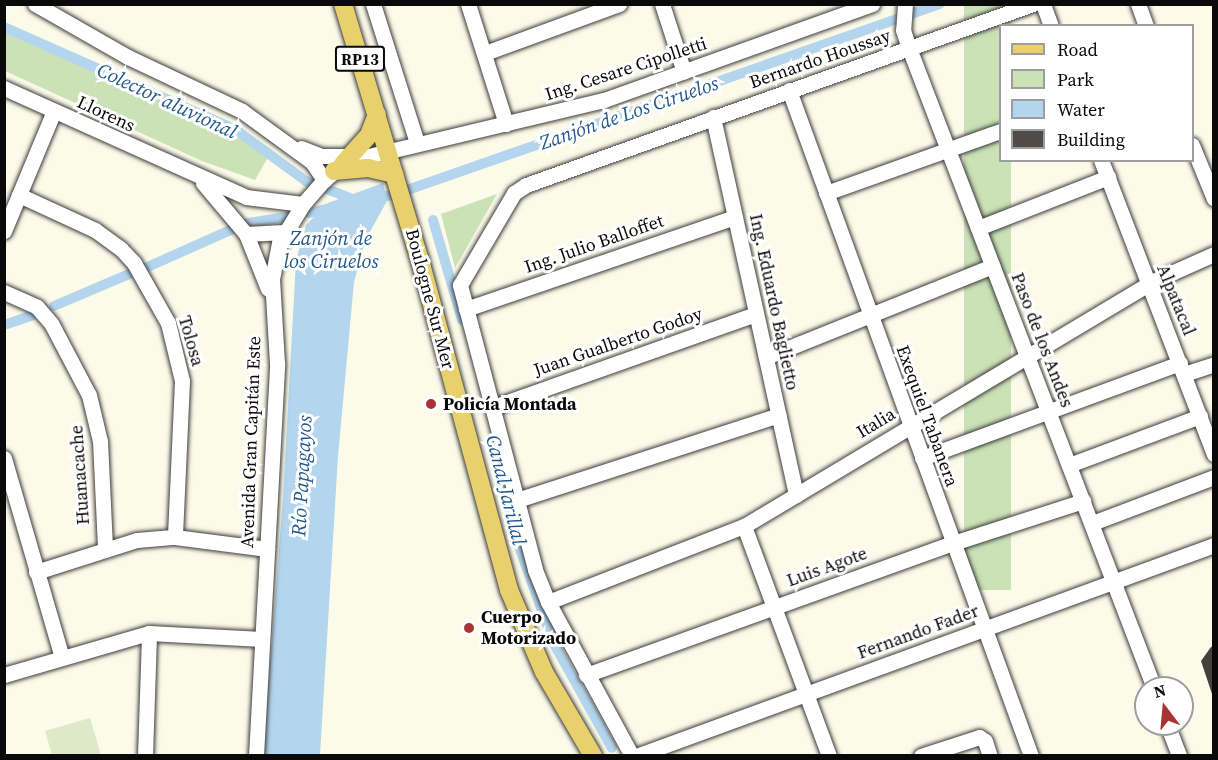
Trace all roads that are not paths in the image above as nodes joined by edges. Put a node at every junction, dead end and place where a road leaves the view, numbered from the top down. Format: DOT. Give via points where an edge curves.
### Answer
graph roads {
  1 [pos="343,4"];
  2 [pos="373,4"];
  3 [pos="468,4"];
  4 [pos="619,4"];
  5 [pos="662,4"];
  6 [pos="872,4"];
  7 [pos="905,4"];
  8 [pos="1033,4"];
  9 [pos="1043,4"];
  10 [pos="1138,4"];
  11 [pos="40,5"];
  12 [pos="1050,24"];
  13 [pos="1145,24"];
  14 [pos="909,48"];
  15 [pos="485,53"];
  16 [pos="684,72"];
  17 [pos="4,88"];
  18 [pos="789,90"];
  19 [pos="54,111"];
  20 [pos="377,114"];
  21 [pos="713,117"];
  22 [pos="506,124"];
  23 [pos="999,131"];
  24 [pos="282,139"];
  25 [pos="417,143"];
  26 [pos="387,150"];
  27 [pos="949,150"];
  28 [pos="1194,150"];
  29 [pos="1102,162"];
  30 [pos="334,170"];
  31 [pos="191,174"];
  32 [pos="394,174"];
  33 [pos="1108,177"];
  34 [pos="826,194"];
  35 [pos="19,195"];
  36 [pos="1214,199"];
  37 [pos="306,201"];
  38 [pos="735,217"];
  39 [pos="978,228"];
  40 [pos="4,231"];
  41 [pos="284,232"];
  42 [pos="246,234"];
  43 [pos="1214,254"];
  44 [pos="992,266"];
  45 [pos="1151,282"];
  46 [pos="4,292"];
  47 [pos="272,300"];
  48 [pos="466,309"];
  49 [pos="756,314"];
  50 [pos="870,316"];
  51 [pos="766,357"];
  52 [pos="1027,357"];
  53 [pos="1214,364"];
  54 [pos="1182,368"];
  55 [pos="493,407"];
  56 [pos="1048,412"];
  57 [pos="779,415"];
  58 [pos="1200,416"];
  59 [pos="910,426"];
  60 [pos="1214,454"];
  61 [pos="4,458"];
  62 [pos="922,458"];
  63 [pos="1069,465"];
  64 [pos="1214,477"];
  65 [pos="796,495"];
  66 [pos="517,500"];
  67 [pos="1083,501"];
  68 [pos="1092,523"];
  69 [pos="744,526"];
  70 [pos="175,537"];
  71 [pos="953,543"];
  72 [pos="1214,545"];
  73 [pos="105,549"];
  74 [pos="267,549"];
  75 [pos="36,572"];
  76 [pos="1114,581"];
  77 [pos="548,602"];
  78 [pos="775,607"];
  79 [pos="984,629"];
  80 [pos="149,633"];
  81 [pos="262,639"];
  82 [pos="62,658"];
  83 [pos="4,675"];
  84 [pos="586,675"];
  85 [pos="1150,676"];
  86 [pos="809,693"];
  87 [pos="1172,736"];
  88 [pos="145,756"];
  89 [pos="256,756"];
  90 [pos="593,756"];
  91 [pos="634,756"];
  92 [pos="829,756"];
  93 [pos="921,756"];
  94 [pos="990,756"];
  95 [pos="1031,756"];
  96 [pos="1179,756"];
  1 -- 20 [label="main road, Boulogne Sur Mer / RP13"];
  2 -- 25 [label="street"];
  3 -- 15 [label="street"];
  4 -- 15 [label="street"];
  5 -- 16 [label="street"];
  6 -- 16 [label="street, Ing. Cesare Cipolletti"];
  7 -- 14 [label="street, Paso de los Andes" via="903,30"];
  8 -- 14 [label="street, Bernardo Houssay"];
  9 -- 12 [label="street"];
  10 -- 13 [label="street"];
  11 -- 24 [label="street" via="128,57 242,111"];
  14 -- 18 [label="street, Bernardo Houssay"];
  14 -- 27 [label="street, Paso de los Andes"];
  15 -- 22 [label="street"];
  16 -- 22 [label="street, Ing. Cesare Cipolletti" via="577,108"];
  17 -- 19 [label="street, Llorens"];
  18 -- 21 [label="street, Bernardo Houssay"];
  18 -- 34 [label="street, Exequiel Tabanera"];
  19 -- 31 [label="street, Llorens"];
  19 -- 35 [label="street"];
  20 -- 26 [label="main road, Boulogne Sur Mer / RP13"];
  20 -- 30 [label="main road" via="369,135"];
  21 -- 38 [label="street, Ing. Eduardo Baglietto"];
  21 -- 48 [label="street, Bernardo Houssay" via="519,188 460,285"];
  22 -- 25 [label="street, Ing. Cesare Cipolletti"];
  23 -- 27 [label="street"];
  24 -- 30 [label="street" via="312,162"];
  24 -- 30 [label="street" via="322,156"];
  25 -- 26 [label="street, Ing. Cesare Cipolletti"];
  26 -- 30 [label="street"];
  26 -- 32 [label="main road, Boulogne Sur Mer / RP13"];
  27 -- 34 [label="street"];
  27 -- 39 [label="street, Paso de los Andes"];
  28 -- 36 [label="street"];
  29 -- 33 [label="street, Alpatacal"];
  30 -- 32 [label="main road" via="368,168"];
  30 -- 37 [label="street, Avenida Gran Capitán Este"];
  31 -- 37 [label="street, Llorens" via="246,197"];
  31 -- 42 [label="street, Llorens" via="221,200"];
  32 -- 90 [label="main road, Boulogne Sur Mer / RP13" via="509,590 544,672"];
  33 -- 39 [label="street"];
  33 -- 45 [label="street, Alpatacal"];
  34 -- 50 [label="street, Exequiel Tabanera"];
  35 -- 40 [label="street"];
  35 -- 70 [label="street, Tolosa" via="95,230 121,249 134,263 168,323 182,381"];
  37 -- 41 [label="street, Avenida Gran Capitán Este"];
  38 -- 48 [label="street, Ing. Julio Balloffet"];
  38 -- 49 [label="street, Ing. Eduardo Baglietto"];
  39 -- 44 [label="street, Paso de los Andes"];
  41 -- 42 [label="street"];
  41 -- 47 [label="street, Avenida Gran Capitán Este" via="273,267"];
  42 -- 47 [label="street, Llorens"];
  43 -- 45 [label="street, Italia"];
  44 -- 50 [label="street"];
  44 -- 52 [label="street, Paso de los Andes"];
  45 -- 52 [label="street, Italia"];
  45 -- 54 [label="street, Alpatacal"];
  46 -- 73 [label="street, Huanacache" via="37,307 51,323 89,395 100,441"];
  47 -- 74 [label="street, Avenida Gran Capitán Este" via="277,363"];
  48 -- 55 [label="street"];
  49 -- 51 [label="street, Ing. Eduardo Baglietto"];
  49 -- 55 [label="street, Juan Gualberto Godoy"];
  50 -- 51 [label="street"];
  50 -- 59 [label="street, Exequiel Tabanera"];
  51 -- 57 [label="street, Ing. Eduardo Baglietto"];
  52 -- 56 [label="street, Paso de los Andes"];
  52 -- 59 [label="street, Italia"];
  53 -- 54 [label="street"];
  54 -- 56 [label="street"];
  54 -- 58 [label="street, Alpatacal"];
  55 -- 66 [label="street"];
  56 -- 62 [label="street"];
  56 -- 63 [label="street, Paso de los Andes"];
  57 -- 65 [label="street, Ing. Eduardo Baglietto"];
  57 -- 66 [label="street"];
  58 -- 60 [label="street, Alpatacal"];
  58 -- 63 [label="street"];
  59 -- 62 [label="street, Exequiel Tabanera"];
  59 -- 65 [label="street, Italia"];
  61 -- 75 [label="street"];
  62 -- 71 [label="street, Exequiel Tabanera"];
  63 -- 67 [label="street, Paso de los Andes"];
  64 -- 68 [label="street"];
  65 -- 69 [label="street, Italia"];
  66 -- 77 [label="street"];
  67 -- 68 [label="street, Paso de los Andes"];
  67 -- 71 [label="street, Luis Agote"];
  68 -- 76 [label="street, Paso de los Andes"];
  69 -- 77 [label="street, Italia"];
  69 -- 78 [label="street"];
  70 -- 73 [label="street"];
  70 -- 74 [label="street"];
  71 -- 78 [label="street, Luis Agote"];
  71 -- 79 [label="street, Exequiel Tabanera"];
  72 -- 76 [label="street, Fernando Fader"];
  73 -- 75 [label="street"];
  74 -- 81 [label="street, Avenida Gran Capitán Este"];
  75 -- 82 [label="street"];
  76 -- 79 [label="street, Fernando Fader"];
  76 -- 85 [label="street, Paso de los Andes"];
  77 -- 84 [label="street"];
  78 -- 84 [label="street, Luis Agote"];
  78 -- 86 [label="street"];
  79 -- 86 [label="street, Fernando Fader"];
  79 -- 95 [label="street, Exequiel Tabanera"];
  80 -- 81 [label="street"];
  80 -- 82 [label="street"];
  80 -- 88 [label="street"];
  81 -- 89 [label="street, Avenida Gran Capitán Este"];
  82 -- 83 [label="street"];
  84 -- 91 [label="street"];
  86 -- 91 [label="street, Fernando Fader"];
  86 -- 92 [label="street"];
  87 -- 96 [label="street"];
  93 -- 94 [label="street" via="979,737 985,741"];
}
